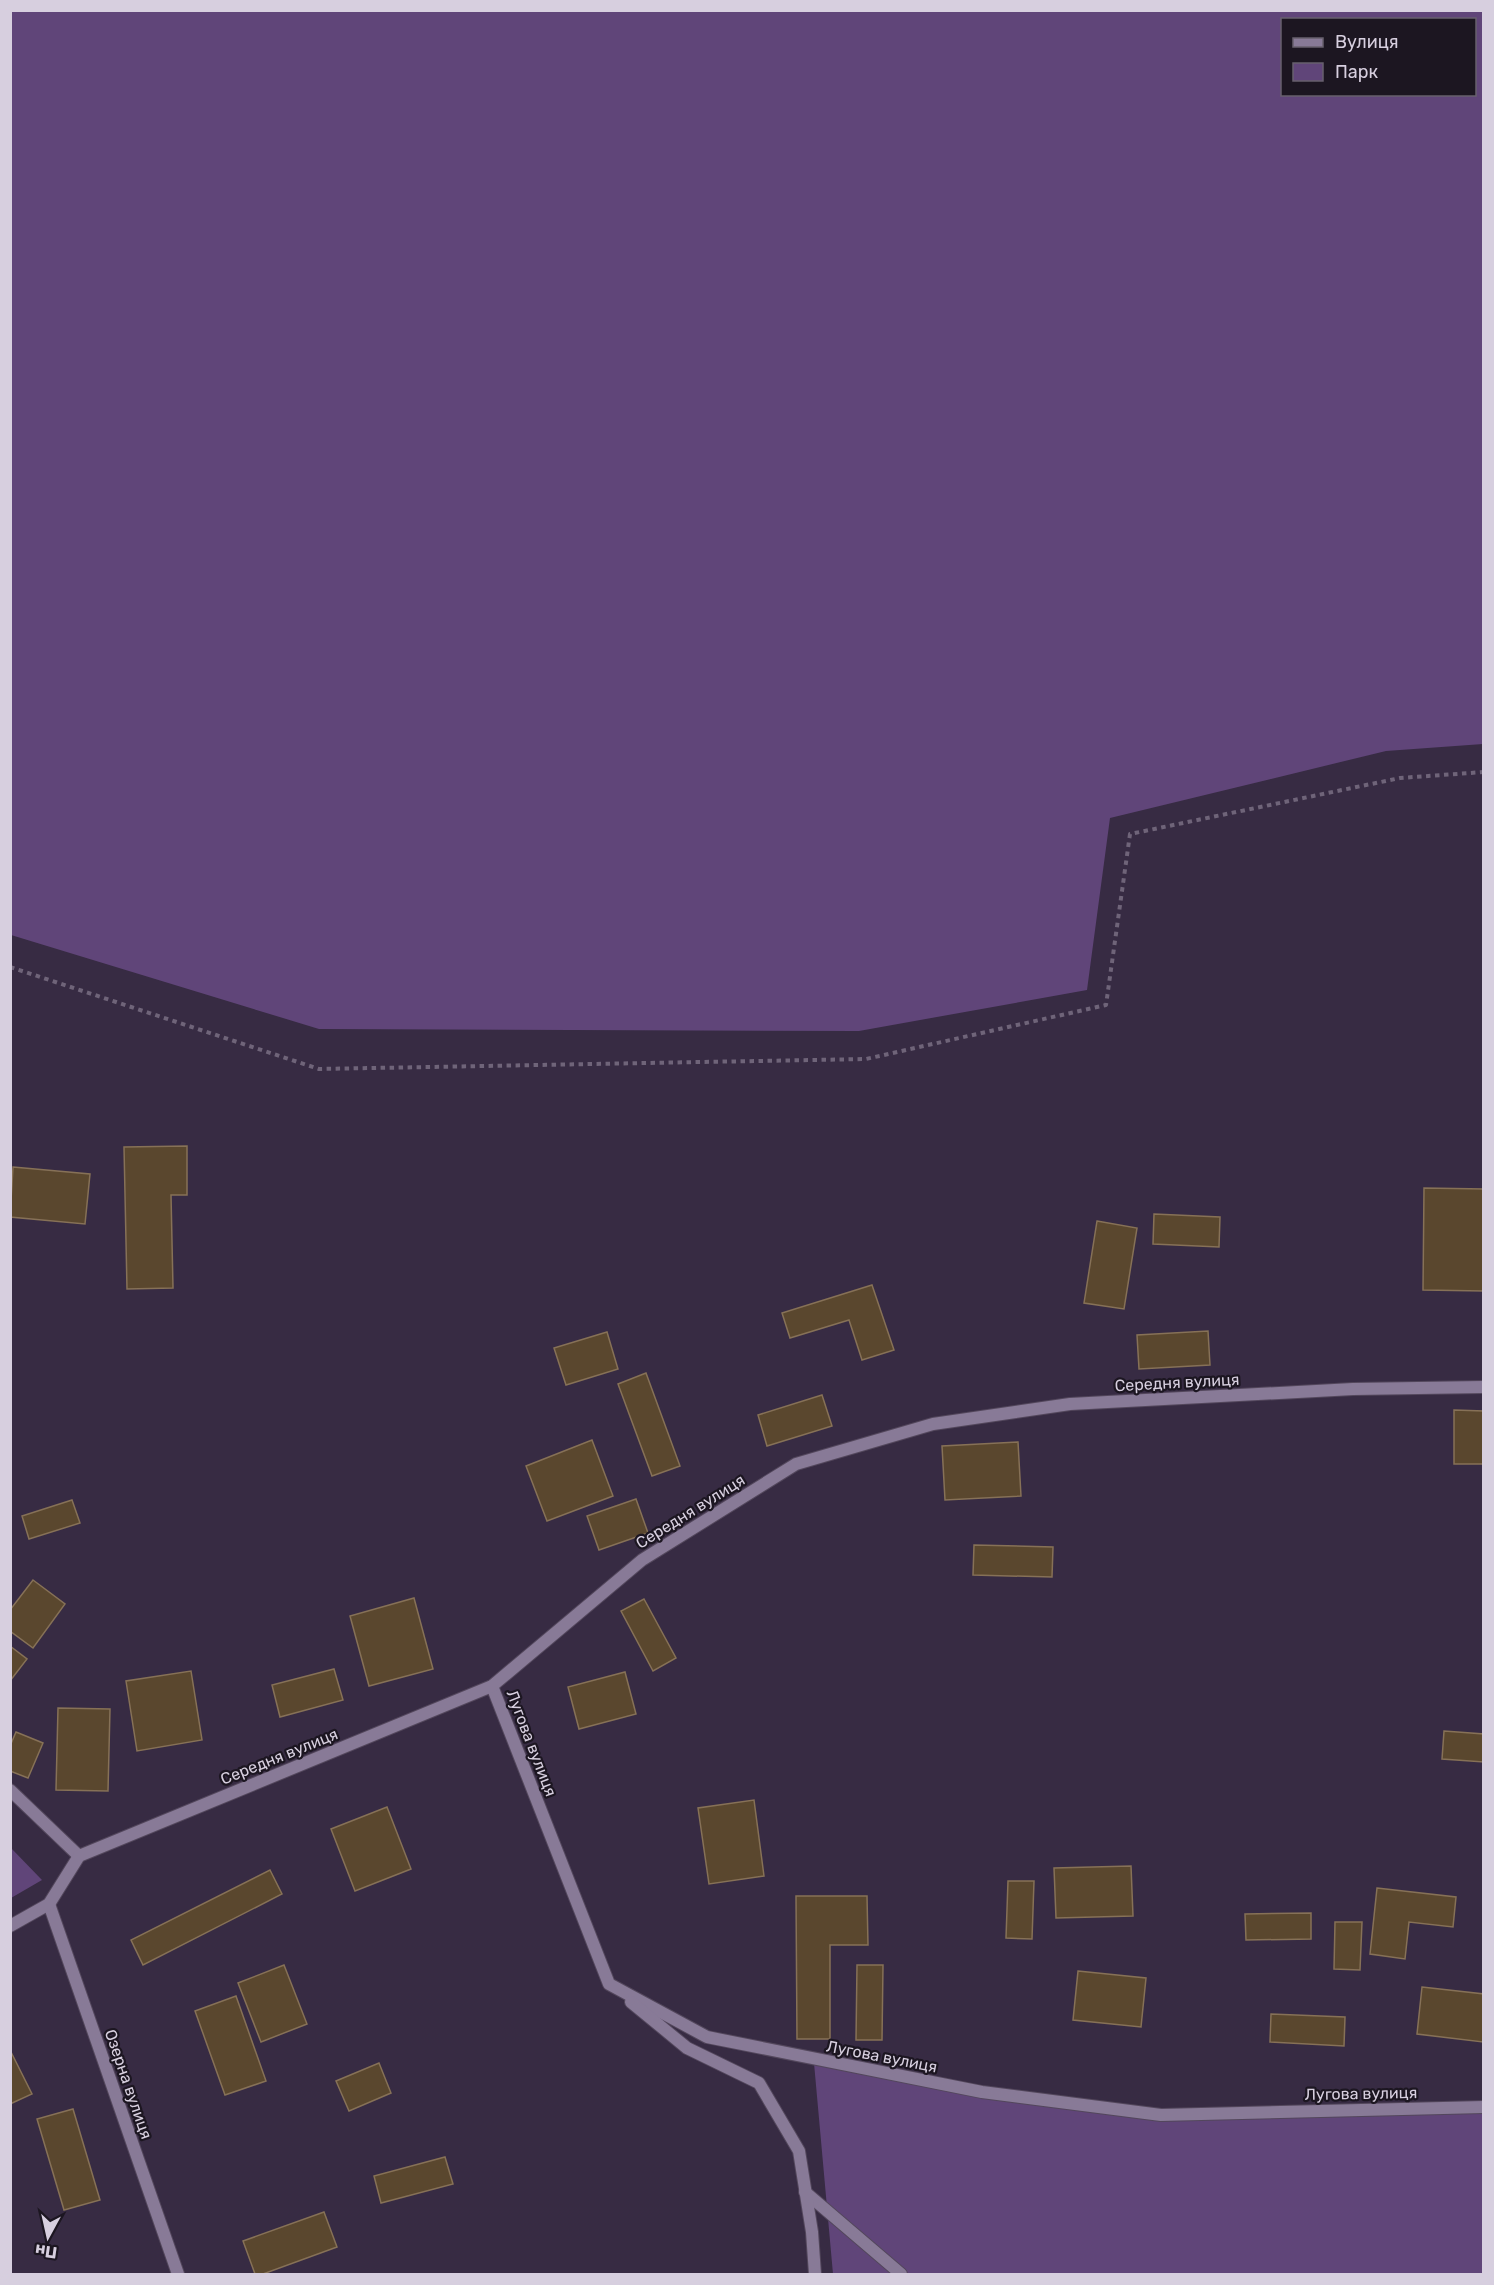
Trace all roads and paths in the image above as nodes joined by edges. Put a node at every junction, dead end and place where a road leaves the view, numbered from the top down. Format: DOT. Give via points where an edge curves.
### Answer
graph roads {
  1 [pos="1484,772"];
  2 [pos="10,967"];
  3 [pos="1484,1387"];
  4 [pos="492,1686"];
  5 [pos="10,1790"];
  6 [pos="80,1856"];
  7 [pos="49,1904"];
  8 [pos="10,1926"];
  9 [pos="609,1984"];
  10 [pos="1484,2107"];
  11 [pos="805,2192"];
  12 [pos="178,2274"];
  13 [pos="815,2274"];
  14 [pos="901,2274"];
  1 -- 2 [label="path" via="1400,778 1130,834 1107,1005 866,1059 319,1069"];
  3 -- 4 [label="street, Середня вулиця" via="1353,1389 1070,1404 933,1424 796,1464 642,1560"];
  4 -- 6 [label="street, Середня вулиця"];
  4 -- 9 [label="street, Лугова вулиця"];
  5 -- 6 [label="street"];
  6 -- 7 [label="street"];
  7 -- 8 [label="street"];
  7 -- 12 [label="street, Озерна вулиця"];
  9 -- 10 [label="street, Лугова вулиця" via="707,2037 982,2092 1161,2115"];
  9 -- 11 [label="street" via="687,2048 759,2082 800,2151"];
  11 -- 13 [label="street"];
  11 -- 14 [label="street"];
}
